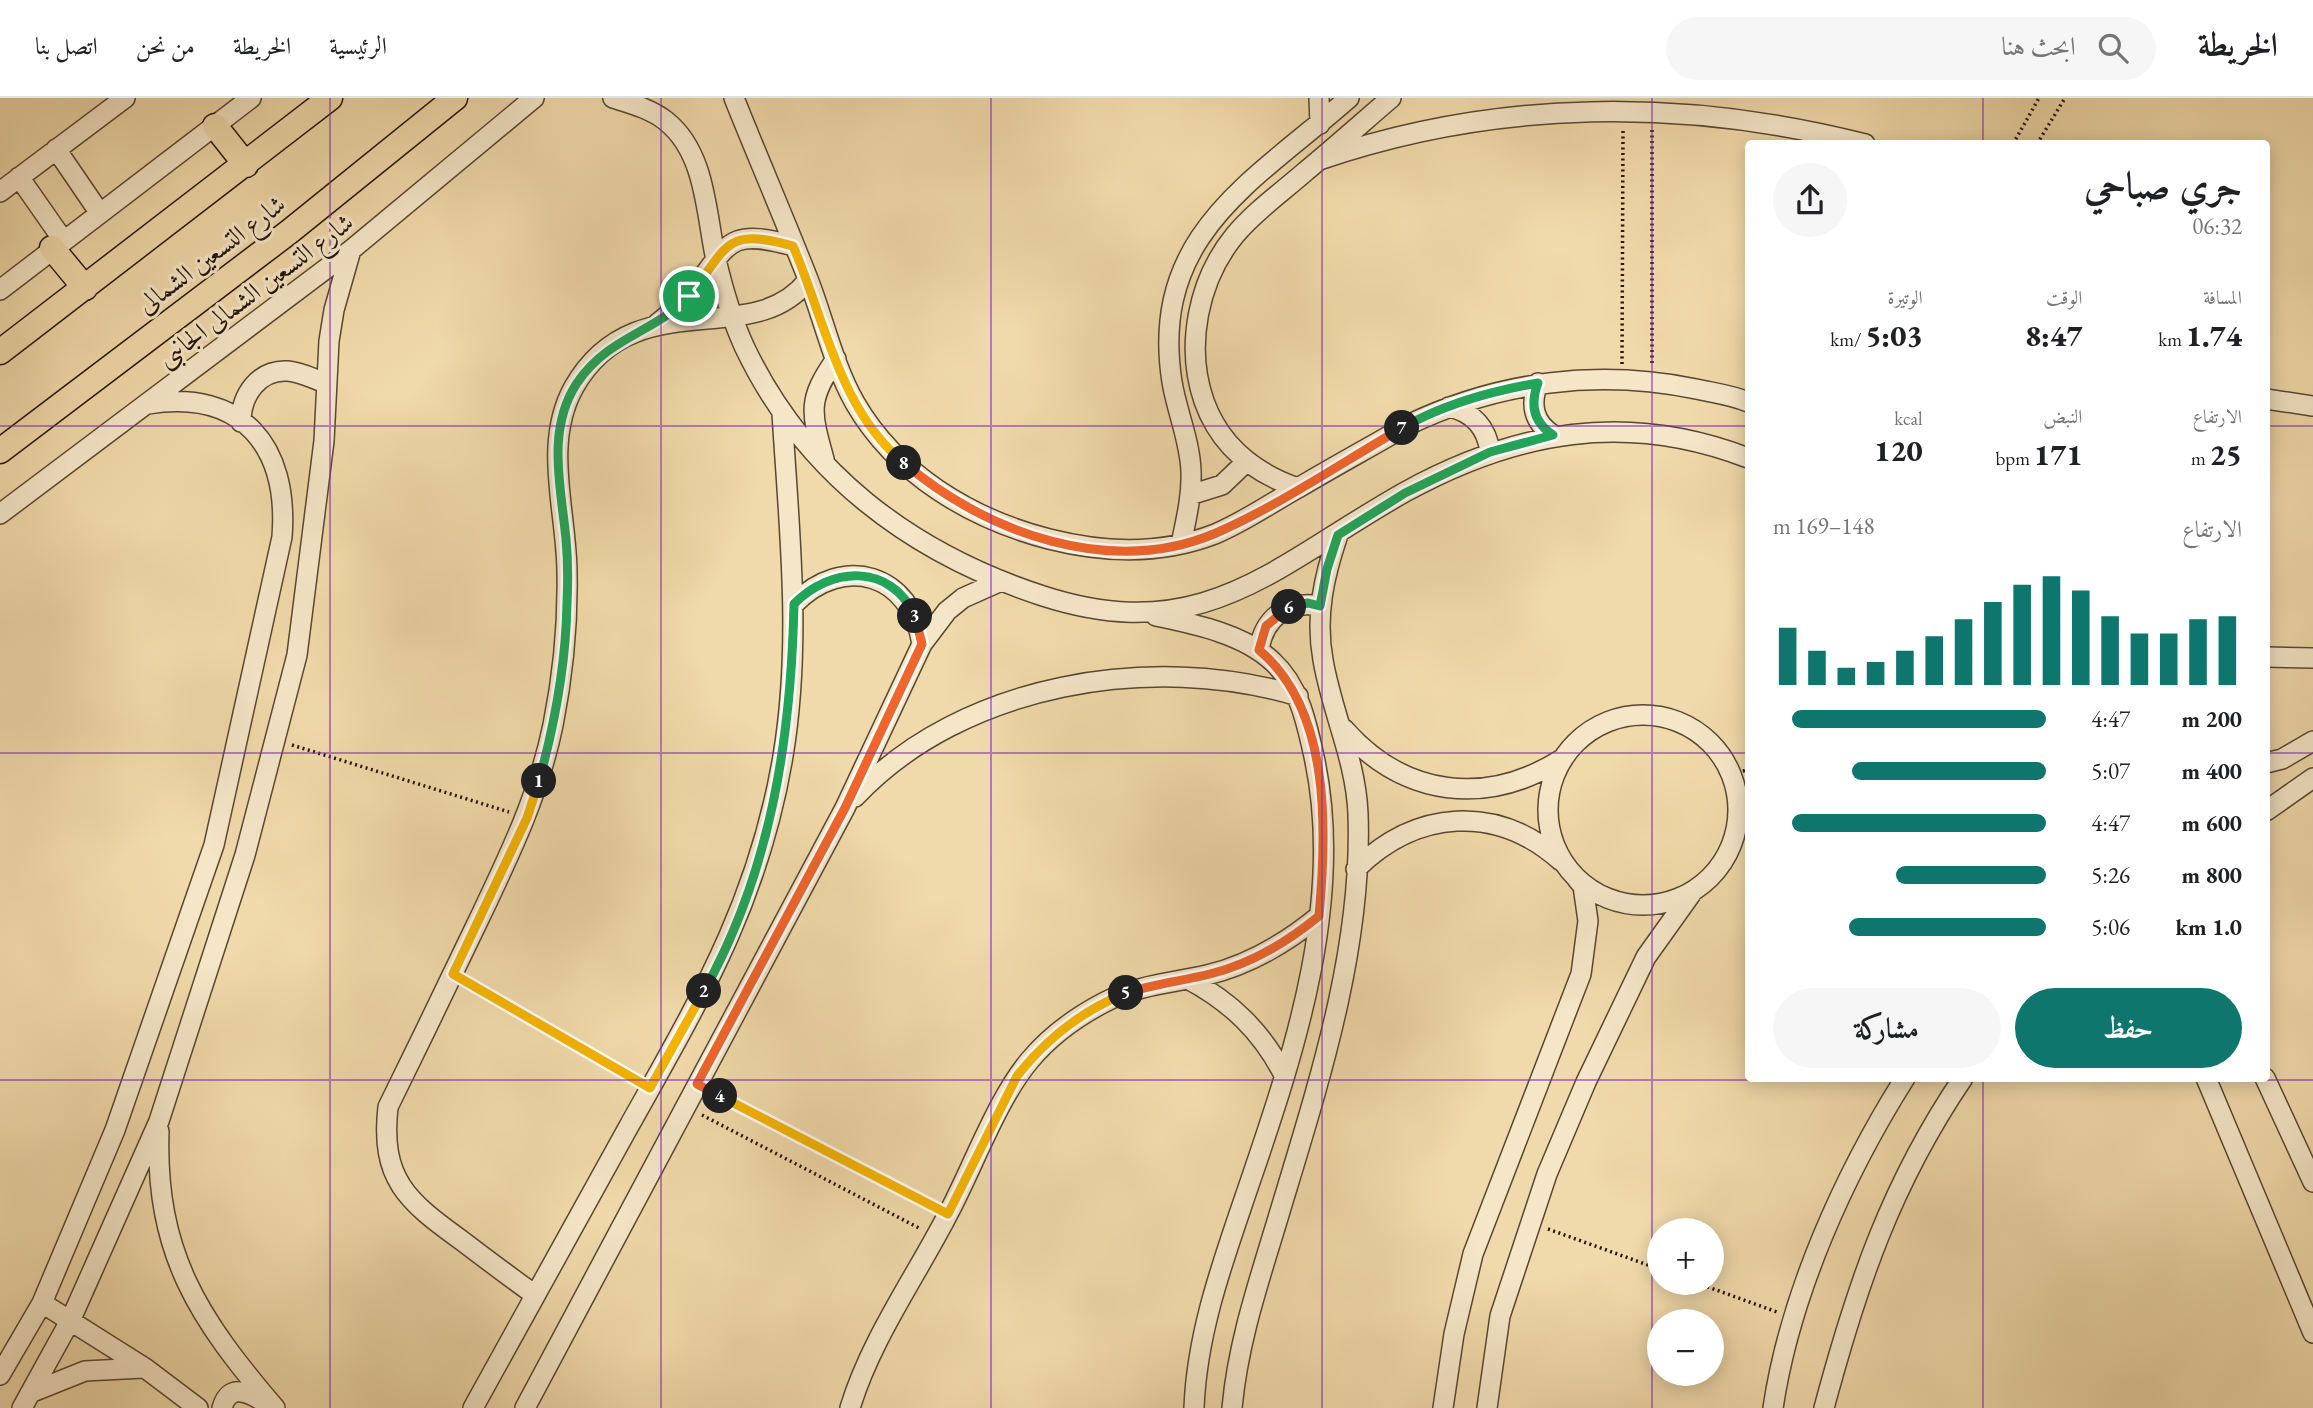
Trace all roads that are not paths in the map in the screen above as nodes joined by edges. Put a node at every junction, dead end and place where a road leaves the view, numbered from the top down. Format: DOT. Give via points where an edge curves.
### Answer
graph roads {
  1 [pos="125,98"];
  2 [pos="251,98"];
  3 [pos="330,98"];
  4 [pos="455,98"];
  5 [pos="534,98"];
  6 [pos="613,98"];
  7 [pos="734,98"];
  8 [pos="1319,98"];
  9 [pos="1349,98"];
  10 [pos="1391,98"];
  11 [pos="1691,98"];
  12 [pos="636,101"];
  13 [pos="1709,113"];
  14 [pos="1320,124"];
  15 [pos="215,126"];
  16 [pos="1853,140"];
  17 [pos="55,149"];
  18 [pos="1319,160"];
  19 [pos="246,166"];
  20 [pos="19,177"];
  21 [pos="0,192"];
  22 [pos="99,212"];
  23 [pos="58,244"];
  24 [pos="793,246"];
  25 [pos="351,250"];
  26 [pos="716,257"];
  27 [pos="808,280"];
  28 [pos="85,288"];
  29 [pos="0,290"];
  30 [pos="732,316"];
  31 [pos="658,323"];
  32 [pos="0,352"];
  33 [pos="836,359"];
  34 [pos="325,383"];
  35 [pos="1538,383"];
  36 [pos="2270,400"];
  37 [pos="1745,401"];
  38 [pos="148,404"];
  39 [pos="2313,406"];
  40 [pos="1449,407"];
  41 [pos="782,413"];
  42 [pos="241,422"];
  43 [pos="1553,435"];
  44 [pos="0,451"];
  45 [pos="1490,452"];
  46 [pos="1745,457"];
  47 [pos="1246,462"];
  48 [pos="825,464"];
  49 [pos="1298,488"];
  50 [pos="1190,495"];
  51 [pos="0,514"];
  52 [pos="1338,535"];
  53 [pos="1181,544"];
  54 [pos="1001,582"];
  55 [pos="794,604"];
  56 [pos="1320,606"];
  57 [pos="1144,614"];
  58 [pos="922,644"];
  59 [pos="1259,650"];
  60 [pos="2270,657"];
  61 [pos="2313,658"];
  62 [pos="1298,696"];
  63 [pos="1342,727"];
  64 [pos="2313,741"];
  65 [pos="1563,758"];
  66 [pos="2270,762"];
  67 [pos="1740,772"];
  68 [pos="2313,778"];
  69 [pos="1743,797"];
  70 [pos="845,808"];
  71 [pos="2270,808"];
  72 [pos="214,845"];
  73 [pos="245,855"];
  74 [pos="1356,869"];
  75 [pos="1570,870"];
  76 [pos="1693,891"];
  77 [pos="1319,916"];
  78 [pos="1188,979"];
  79 [pos="1284,1075"];
  80 [pos="1903,1082"];
  81 [pos="1960,1082"];
  82 [pos="2208,1082"];
  83 [pos="2267,1082"];
  84 [pos="159,1121"];
  85 [pos="2313,1182"];
  86 [pos="536,1295"];
  87 [pos="42,1303"];
  88 [pos="71,1319"];
  89 [pos="2313,1333"];
  90 [pos="145,1368"];
  91 [pos="0,1376"];
  92 [pos="539,1378"];
  93 [pos="26,1401"];
  94 [pos="198,1408"];
  95 [pos="222,1408"];
  96 [pos="274,1408"];
  97 [pos="473,1408"];
  98 [pos="525,1408"];
  99 [pos="538,1408"];
  100 [pos="850,1408"];
  101 [pos="1194,1408"];
  102 [pos="1232,1408"];
  103 [pos="1443,1408"];
  104 [pos="1487,1408"];
  105 [pos="1773,1408"];
  106 [pos="1824,1408"];
  1 -- 17 [label="street"];
  2 -- 15 [label="street"];
  3 -- 19 [label="main road, شارع التسعين الشمالى"];
  4 -- 44 [label="main road, شارع التسعين الشمالى" via="289,232"];
  5 -- 25 [label="street, شارع التسعين الشمالى الجانبى"];
  6 -- 12 [label="street"];
  7 -- 24 [label="street"];
  8 -- 14 [label="street"];
  9 -- 14 [label="street"];
  10 -- 18 [label="street"];
  11 -- 13 [label="street"];
  12 -- 26 [label="street" via="667,121 689,150 705,196"];
  13 -- 16 [label="street" via="1766,118"];
  13 -- 18 [label="street" via="1561,108 1450,122"];
  14 -- 50 [label="street" via="1224,203 1200,236 1183,273 1173,314 1170,358 1191,469"];
  15 -- 19 [label="main road"];
  15 -- 22 [label="street"];
  17 -- 20 [label="street"];
  17 -- 22 [label="street"];
  18 -- 47 [label="street" via="1234,236 1212,271 1199,311 1195,354 1203,397 1220,433"];
  19 -- 28 [label="main road, شارع التسعين الشمالى"];
  20 -- 21 [label="street"];
  20 -- 23 [label="street"];
  22 -- 23 [label="street"];
  23 -- 28 [label="main road"];
  23 -- 29 [label="street"];
  24 -- 26 [label="street" via="751,237 730,243"];
  24 -- 27 [label="street"];
  25 -- 34 [label="street" via="334,310"];
  25 -- 38 [label="street, شارع التسعين الشمالى الجانبى"];
  26 -- 30 [label="street"];
  26 -- 31 [label="street" via="689,296"];
  27 -- 30 [label="street" via="788,300 756,313"];
  27 -- 33 [label="street"];
  28 -- 32 [label="main road, شارع التسعين الشمالى"];
  30 -- 31 [label="street"];
  30 -- 41 [label="street"];
  31 -- 86 [label="street" via="601,354 575,386 560,425 558,466 568,573 566,636 552,728 527,818 388,1107 390,1160 415,1207"];
  33 -- 48 [label="street" via="816,388 812,407"];
  33 -- 53 [label="street" via="855,401 883,442 920,477 964,506 1010,528 1082,546 1132,551"];
  34 -- 42 [label="street" via="287,371 268,374 247,394"];
  34 -- 73 [label="street" via="324,441 297,654"];
  35 -- 37 [label="street" via="1651,380"];
  35 -- 40 [label="street"];
  35 -- 43 [label="street" via="1534,409 1540,424"];
  36 -- 39 [label="street"];
  38 -- 42 [label="street" via="196,401 220,407"];
  38 -- 51 [label="street, شارع التسعين الشمالى الجانبى"];
  40 -- 45 [label="street" via="1475,418 1486,433"];
  40 -- 49 [label="street" via="1408,425"];
  41 -- 48 [label="street"];
  41 -- 55 [label="street"];
  42 -- 72 [label="street" via="256,434 276,472 283,526"];
  43 -- 45 [label="street"];
  43 -- 46 [label="street" via="1647,434"];
  45 -- 52 [label="street" via="1405,493"];
  47 -- 49 [label="street"];
  47 -- 50 [label="street" via="1222,485"];
  48 -- 54 [label="street" via="899,529"];
  49 -- 53 [label="street" via="1215,534"];
  50 -- 53 [label="street"];
  52 -- 56 [label="street"];
  52 -- 57 [label="street" via="1230,595"];
  54 -- 57 [label="street" via="1089,608"];
  54 -- 58 [label="street" via="955,604"];
  55 -- 58 [label="street" via="825,580 844,575 873,579 898,592 911,607"];
  55 -- 86 [label="street" via="789,718 761,855 715,971"];
  56 -- 59 [label="street" via="1284,609 1266,626"];
  56 -- 63 [label="street" via="1323,661"];
  57 -- 59 [label="street" via="1202,627"];
  58 -- 70 [label="street"];
  59 -- 62 [label="street" via="1286,676"];
  60 -- 61 [label="street"];
  62 -- 70 [label="street" via="1238,681 1180,676 1123,677 1066,686 993,709 933,738 886,770"];
  62 -- 77 [label="street" via="1322,806"];
  63 -- 65 [label="street" via="1388,768 1446,788 1508,785"];
  63 -- 74 [label="street" via="1356,785"];
  64 -- 66 [label="street"];
  65 -- 67 [label="street" via="1601,725 1652,715 1700,733"];
  65 -- 75 [label="street" via="1549,793 1548,812 1550,831"];
  67 -- 69 [label="street"];
  68 -- 71 [label="street"];
  69 -- 76 [label="street" via="1726,858"];
  70 -- 92 [label="street"];
  72 -- 73 [label="street"];
  72 -- 87 [label="street" via="115,1130"];
  73 -- 84 [label="street"];
  74 -- 75 [label="street" via="1403,834 1460,820 1495,824 1528,836"];
  74 -- 102 [label="street" via="1351,933 1329,1036 1246,1321"];
  75 -- 76 [label="street" via="1591,889 1631,904 1663,902"];
  75 -- 103 [label="street" via="1583,886 1588,921 1581,974 1473,1254"];
  76 -- 104 [label="street" via="1662,931 1633,984 1576,1105 1529,1222 1500,1316"];
  77 -- 78 [label="street" via="1285,942 1248,961"];
  77 -- 79 [label="street"];
  78 -- 79 [label="street" via="1238,1012 1264,1041"];
  78 -- 100 [label="street" via="1145,987 1074,1019 1017,1076 865,1365"];
  79 -- 101 [label="street" via="1211,1302"];
  80 -- 105 [label="street" via="1833,1211 1795,1318"];
  81 -- 106 [label="street" via="1887,1212 1851,1306"];
  82 -- 89 [label="street"];
  83 -- 85 [label="street"];
  84 -- 88 [label="street"];
  84 -- 96 [label="street" via="162,1203 185,1281 226,1351"];
  86 -- 97 [label="street"];
  87 -- 88 [label="street"];
  87 -- 91 [label="street"];
  88 -- 90 [label="street"];
  88 -- 93 [label="street"];
  90 -- 93 [label="street" via="85,1371"];
  90 -- 94 [label="street"];
  92 -- 98 [label="street"];
  92 -- 99 [label="street"];
  95 -- 96 [label="street" via="229,1394 242,1391"];
}
